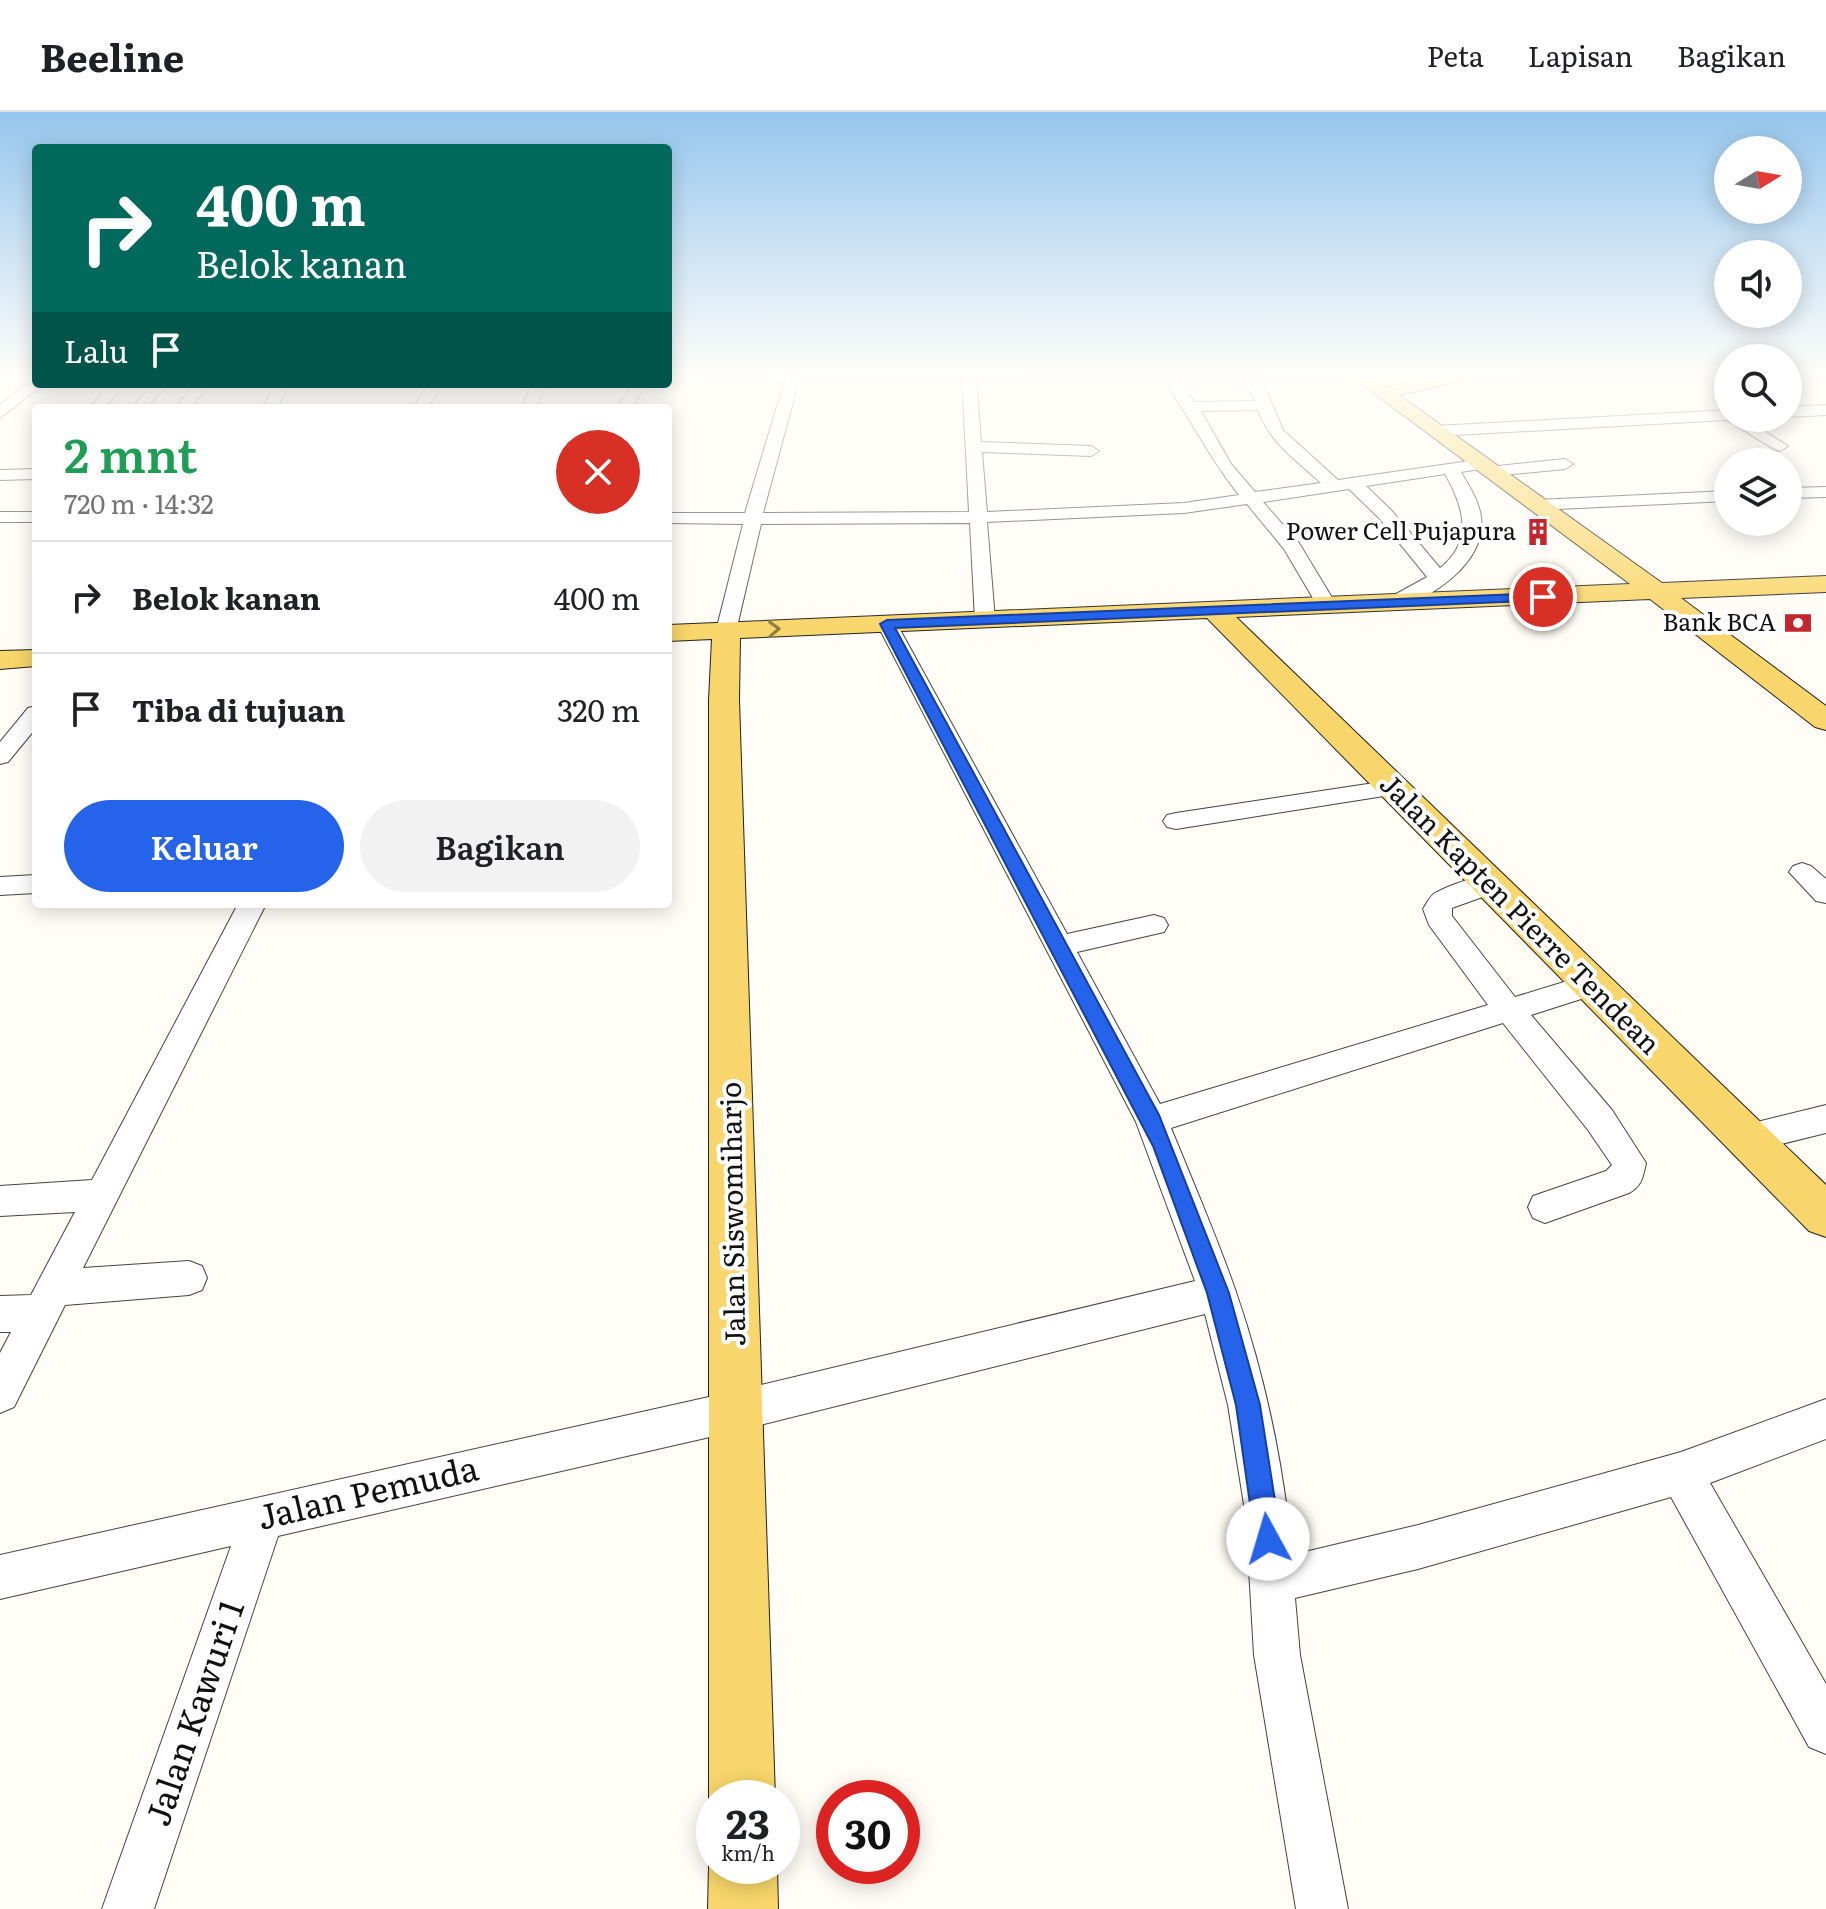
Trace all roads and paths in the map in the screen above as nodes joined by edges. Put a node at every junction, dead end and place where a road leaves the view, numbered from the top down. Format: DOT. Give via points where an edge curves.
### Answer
graph roads {
  1 [pos="769,460"];
  2 [pos="976,460"];
  3 [pos="1221,460"];
  4 [pos="1312,460"];
  5 [pos="1477,460"];
  6 [pos="1565,464"];
  7 [pos="1488,468"];
  8 [pos="1451,470"];
  9 [pos="32,474"];
  10 [pos="1,476"];
  11 [pos="1343,484"];
  12 [pos="1826,492"];
  13 [pos="1802,493"];
  14 [pos="1714,497"];
  15 [pos="1250,498"];
  16 [pos="1537,505"];
  17 [pos="0,517"];
  18 [pos="32,517"];
  19 [pos="672,518"];
  20 [pos="977,518"];
  21 [pos="752,520"];
  22 [pos="1439,579"];
  23 [pos="1826,584"];
  24 [pos="1657,592"];
  25 [pos="1394,603"];
  26 [pos="1327,606"];
  27 [pos="1215,611"];
  28 [pos="985,620"];
  29 [pos="887,624"];
  30 [pos="726,631"];
  31 [pos="672,633"];
  32 [pos="32,658"];
  33 [pos="0,660"];
  34 [pos="1756,668"];
  35 [pos="1826,707"];
  36 [pos="32,718"];
  37 [pos="1826,721"];
  38 [pos="0,757"];
  39 [pos="1394,788"];
  40 [pos="1176,821"];
  41 [pos="1802,872"];
  42 [pos="32,884"];
  43 [pos="1490,884"];
  44 [pos="0,886"];
  45 [pos="1826,894"];
  46 [pos="250,908"];
  47 [pos="1154,925"];
  48 [pos="1057,946"];
  49 [pos="1590,985"];
  50 [pos="1509,1010"];
  51 [pos="1826,1119"];
  52 [pos="1152,1120"];
  53 [pos="1745,1139"];
  54 [pos="102,1195"];
  55 [pos="0,1201"];
  56 [pos="1545,1207"];
  57 [pos="1826,1216"];
  58 [pos="189,1278"];
  59 [pos="1218,1293"];
  60 [pos="48,1300"];
  61 [pos="0,1314"];
  62 [pos="0,1393"];
  63 [pos="736,1411"];
  64 [pos="1826,1419"];
  65 [pos="1681,1473"];
  66 [pos="263,1517"];
  67 [pos="0,1577"];
  68 [pos="1270,1582"];
  69 [pos="1826,1730"];
  70 [pos="742,1780"];
  71 [pos="743,1884"];
  72 [pos="128,1909"];
  73 [pos="743,1909"];
  74 [pos="1322,1909"];
  1 -- 21 [label="street"];
  2 -- 20 [label="street"];
  3 -- 15 [label="street"];
  4 -- 11 [label="street"];
  5 -- 7 [label="main road"];
  6 -- 7 [label="street"];
  7 -- 8 [label="street"];
  7 -- 16 [label="main road"];
  8 -- 11 [label="street"];
  8 -- 22 [label="street" via="1471,500 1474,520 1471,542"];
  9 -- 10 [label="street"];
  11 -- 15 [label="street"];
  11 -- 22 [label="street" via="1385,514"];
  12 -- 13 [label="street"];
  14 -- 16 [label="street"];
  15 -- 20 [label="street" via="1184,508"];
  15 -- 26 [label="street" via="1292,547"];
  16 -- 24 [label="main road"];
  17 -- 18 [label="street"];
  19 -- 21 [label="street"];
  20 -- 21 [label="street"];
  20 -- 28 [label="street"];
  21 -- 30 [label="street"];
  22 -- 25 [label="street"];
  23 -- 24 [label="main road"];
  24 -- 25 [label="main road"];
  24 -- 34 [label="main road"];
  25 -- 26 [label="main road"];
  26 -- 27 [label="main road"];
  27 -- 28 [label="main road"];
  27 -- 39 [label="main road, Jalan Kapten Pierre Tendean"];
  28 -- 29 [label="main road"];
  30 -- 29 [label="main road, one-way"];
  29 -- 48 [label="street"];
  30 -- 31 [label="main road"];
  30 -- 63 [label="main road, Jalan Siswomiharjo"];
  32 -- 33 [label="main road"];
  34 -- 35 [label="main road"];
  34 -- 37 [label="main road"];
  36 -- 38 [label="street"];
  39 -- 40 [label="street"];
  39 -- 43 [label="main road, Jalan Kapten Pierre Tendean"];
  41 -- 45 [label="street"];
  42 -- 44 [label="street"];
  43 -- 49 [label="main road, Jalan Kapten Pierre Tendean"];
  43 -- 50 [label="street" via="1442,901 1437,909"];
  46 -- 54 [label="street"];
  47 -- 48 [label="street"];
  48 -- 52 [label="street"];
  49 -- 50 [label="street"];
  49 -- 53 [label="main road, Jalan Kapten Pierre Tendean"];
  50 -- 52 [label="street"];
  50 -- 56 [label="street" via="1629,1163 1626,1177 1617,1182"];
  51 -- 53 [label="street"];
  52 -- 59 [label="street"];
  53 -- 57 [label="main road, Jalan Kapten Pierre Tendean"];
  54 -- 55 [label="street"];
  54 -- 60 [label="street"];
  58 -- 60 [label="street"];
  59 -- 63 [label="street, Jalan Pemuda"];
  59 -- 68 [label="street" via="1248,1405 1267,1517"];
  60 -- 61 [label="street"];
  60 -- 62 [label="street"];
  63 -- 66 [label="street, Jalan Pemuda"];
  63 -- 70 [label="main road, Jalan Siswomiharjo"];
  64 -- 65 [label="street"];
  65 -- 68 [label="street" via="1418,1547"];
  65 -- 69 [label="street"];
  66 -- 67 [label="street, Jalan Pemuda"];
  66 -- 72 [label="street, Jalan Kawuri 1"];
  68 -- 74 [label="street" via="1277,1655"];
  71 -- 73 [label="main road"];
}
